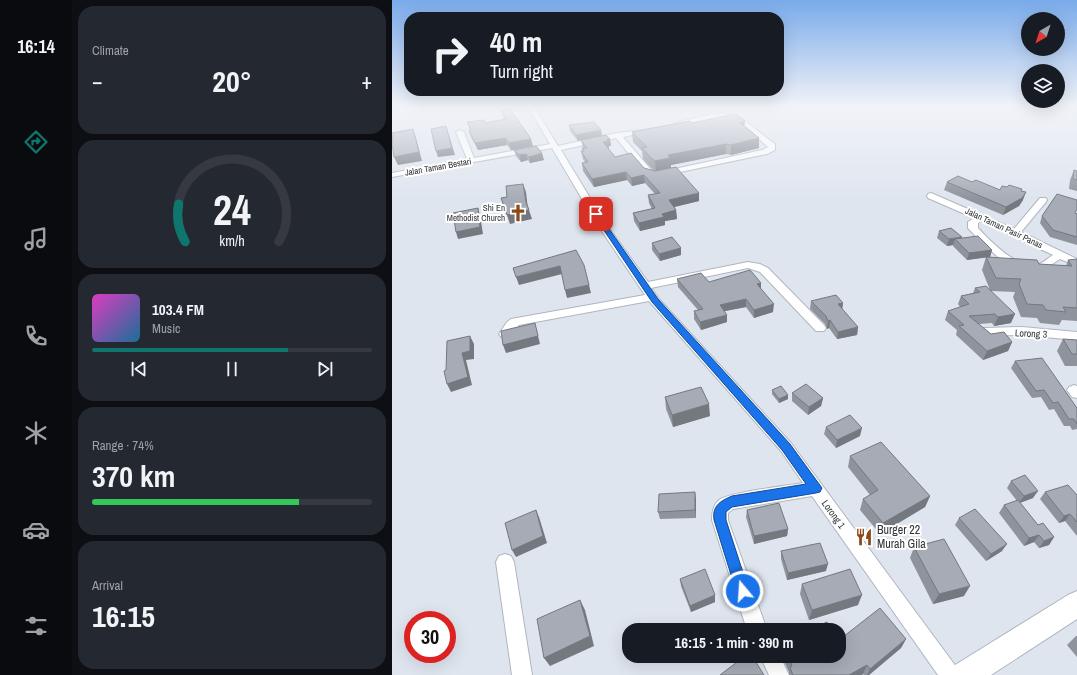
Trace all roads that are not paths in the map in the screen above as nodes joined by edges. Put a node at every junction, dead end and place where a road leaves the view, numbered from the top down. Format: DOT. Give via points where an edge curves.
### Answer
graph roads {
  1 [pos="462,136"];
  2 [pos="550,136"];
  3 [pos="609,136"];
  4 [pos="618,136"];
  5 [pos="760,136"];
  6 [pos="556,146"];
  7 [pos="472,161"];
  8 [pos="392,175"];
  9 [pos="931,196"];
  10 [pos="1043,200"];
  11 [pos="981,218"];
  12 [pos="1015,233"];
  13 [pos="1060,254"];
  14 [pos="1077,263"];
  15 [pos="645,286"];
  16 [pos="652,297"];
  17 [pos="820,328"];
  18 [pos="985,332"];
  19 [pos="505,334"];
  20 [pos="1077,336"];
  21 [pos="816,488"];
  22 [pos="505,562"];
  23 [pos="1077,604"];
  24 [pos="754,623"];
  25 [pos="773,663"];
  26 [pos="522,675"];
  27 [pos="779,675"];
  28 [pos="950,675"];
  29 [pos="965,675"];
  1 -- 7 [label="street"];
  2 -- 6 [label="street, Lorong 1"];
  3 -- 6 [label="street, Jalan Taman Bestari"];
  4 -- 5 [label="street" via="649,173 656,175 764,152 772,148"];
  6 -- 7 [label="street, Jalan Taman Bestari"];
  6 -- 15 [label="street, Lorong 1" via="600,221"];
  7 -- 8 [label="street, Jalan Taman Bestari"];
  9 -- 11 [label="street, Jalan Taman Pasir Panas"];
  10 -- 12 [label="street"];
  11 -- 12 [label="street, Jalan Taman Pasir Panas"];
  11 -- 13 [label="street" via="973,222 974,228 1014,264 1023,268 1036,268"];
  12 -- 13 [label="street, Jalan Taman Pasir Panas"];
  13 -- 14 [label="street, Jalan Taman Pasir Panas"];
  15 -- 16 [label="street, Lorong 1"];
  15 -- 17 [label="street" via="736,267 756,266 764,270"];
  16 -- 19 [label="street" via="515,322"];
  16 -- 21 [label="street, Lorong 1" via="786,447"];
  18 -- 20 [label="street, Lorong 3"];
  21 -- 24 [label="street" via="732,502 721,508 720,520"];
  21 -- 28 [label="street, Lorong 1"];
  22 -- 26 [label="street"];
  23 -- 29 [label="main road"];
  25 -- 27 [label="street"];
}
